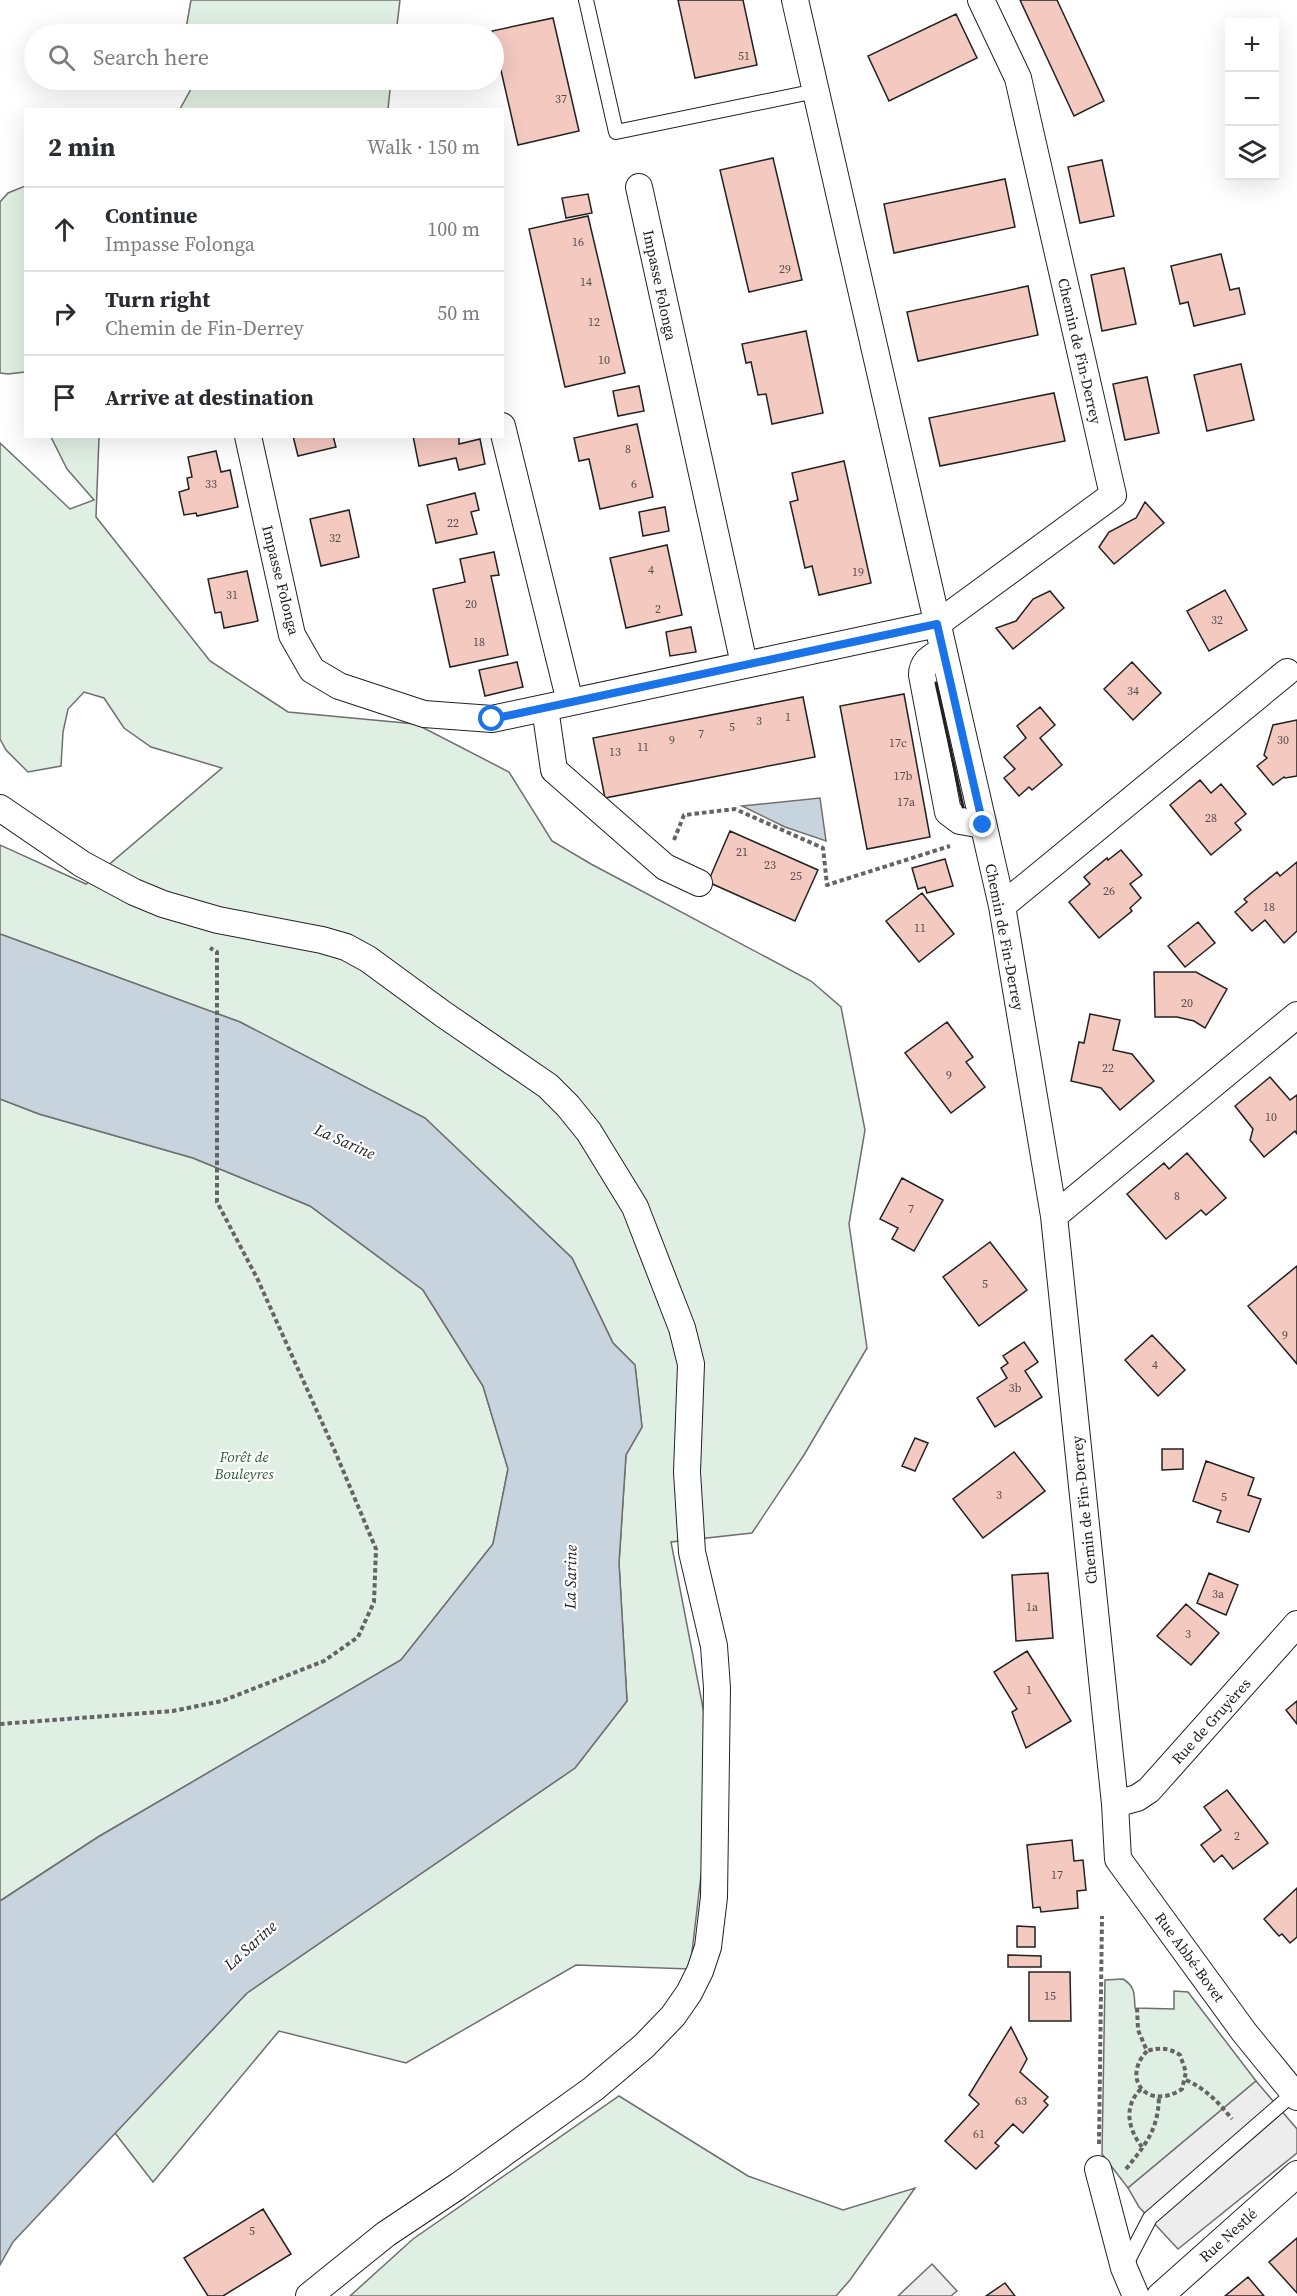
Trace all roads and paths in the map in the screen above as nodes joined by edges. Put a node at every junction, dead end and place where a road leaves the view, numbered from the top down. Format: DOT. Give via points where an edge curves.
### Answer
graph roads {
  1 [pos="586,0"];
  2 [pos="795,0"];
  3 [pos="981,0"];
  4 [pos="816,91"];
  5 [pos="639,187"];
  6 [pos="504,434"];
  7 [pos="248,438"];
  8 [pos="937,624"];
  9 [pos="744,664"];
  10 [pos="1287,672"];
  11 [pos="570,702"];
  12 [pos="545,708"];
  13 [pos="0,808"];
  14 [pos="951,846"];
  15 [pos="663,866"];
  16 [pos="699,883"];
  17 [pos="1002,906"];
  18 [pos="218,990"];
  19 [pos="1297,1015"];
  20 [pos="1054,1216"];
  21 [pos="1297,1624"];
  22 [pos="0,1724"];
  23 [pos="1115,1804"];
  24 [pos="1102,1916"];
  25 [pos="1137,2008"];
  26 [pos="1147,2051"];
  27 [pos="1186,2080"];
  28 [pos="1141,2089"];
  29 [pos="1296,2095"];
  30 [pos="1159,2097"];
  31 [pos="1246,2136"];
  32 [pos="1142,2147"];
  33 [pos="1098,2169"];
  34 [pos="1297,2174"];
  35 [pos="1105,2195"];
  36 [pos="1124,2268"];
  37 [pos="309,2296"];
  38 [pos="1136,2296"];
  39 [pos="1160,2296"];
  1 -- 4 [label="lane" via="616,132"];
  2 -- 4 [label="street, Chemin de Fin-Derrey"];
  3 -- 8 [label="street, Chemin de Fin-Derrey" via="1018,78 1113,495"];
  4 -- 8 [label="street, Chemin de Fin-Derrey"];
  5 -- 9 [label="street, Impasse Folonga"];
  6 -- 11 [label="street"];
  7 -- 12 [label="street, Impasse Folonga" via="292,635 312,670 339,686 424,714 492,719"];
  8 -- 9 [label="street, Impasse Folonga"];
  8 -- 17 [label="street, Chemin de Fin-Derrey"];
  9 -- 11 [label="street, Impasse Folonga"];
  10 -- 17 [label="street"];
  11 -- 12 [label="street, Impasse Folonga"];
  12 -- 15 [label="street" via="554,770"];
  13 -- 37 [label="street" via="82,864 163,904 346,947 548,1086 589,1132 635,1207 682,1328 691,1364 687,1472 692,1542 714,1646 717,1688 714,1898 708,1947 700,1971 672,2016 644,2046 593,2089 386,2234"];
  14 -- 15 [label="path" via="827,885 823,848 735,809 684,815"];
  15 -- 16 [label="street"];
  17 -- 20 [label="street, Chemin de Fin-Derrey"];
  18 -- 22 [label="path" via="217,1203 257,1278 376,1549 374,1602 358,1637 324,1661 222,1701 173,1711"];
  19 -- 20 [label="street"];
  20 -- 23 [label="street, Chemin de Fin-Derrey"];
  21 -- 23 [label="street, Rue de Gruyères" via="1149,1790"];
  23 -- 29 [label="street, Rue Abbé-Bovet" via="1118,1859 1244,2032"];
  24 -- 33 [label="path"];
  25 -- 26 [label="path" via="1138,2030"];
  26 -- 27 [label="path" via="1167,2049 1180,2055"];
  26 -- 28 [label="path" via="1137,2063"];
  27 -- 30 [label="path" via="1176,2093"];
  27 -- 31 [label="path" via="1211,2095"];
  28 -- 30 [label="path"];
  28 -- 32 [label="path" via="1132,2099 1129,2124"];
  29 -- 31 [label="lane"];
  30 -- 32 [label="path" via="1157,2122"];
  31 -- 36 [label="lane" via="1150,2218"];
  32 -- 35 [label="path"];
  33 -- 35 [label="street"];
  34 -- 39 [label="street, Rue Nestlé"];
  35 -- 36 [label="street"];
  36 -- 38 [label="street"];
}
